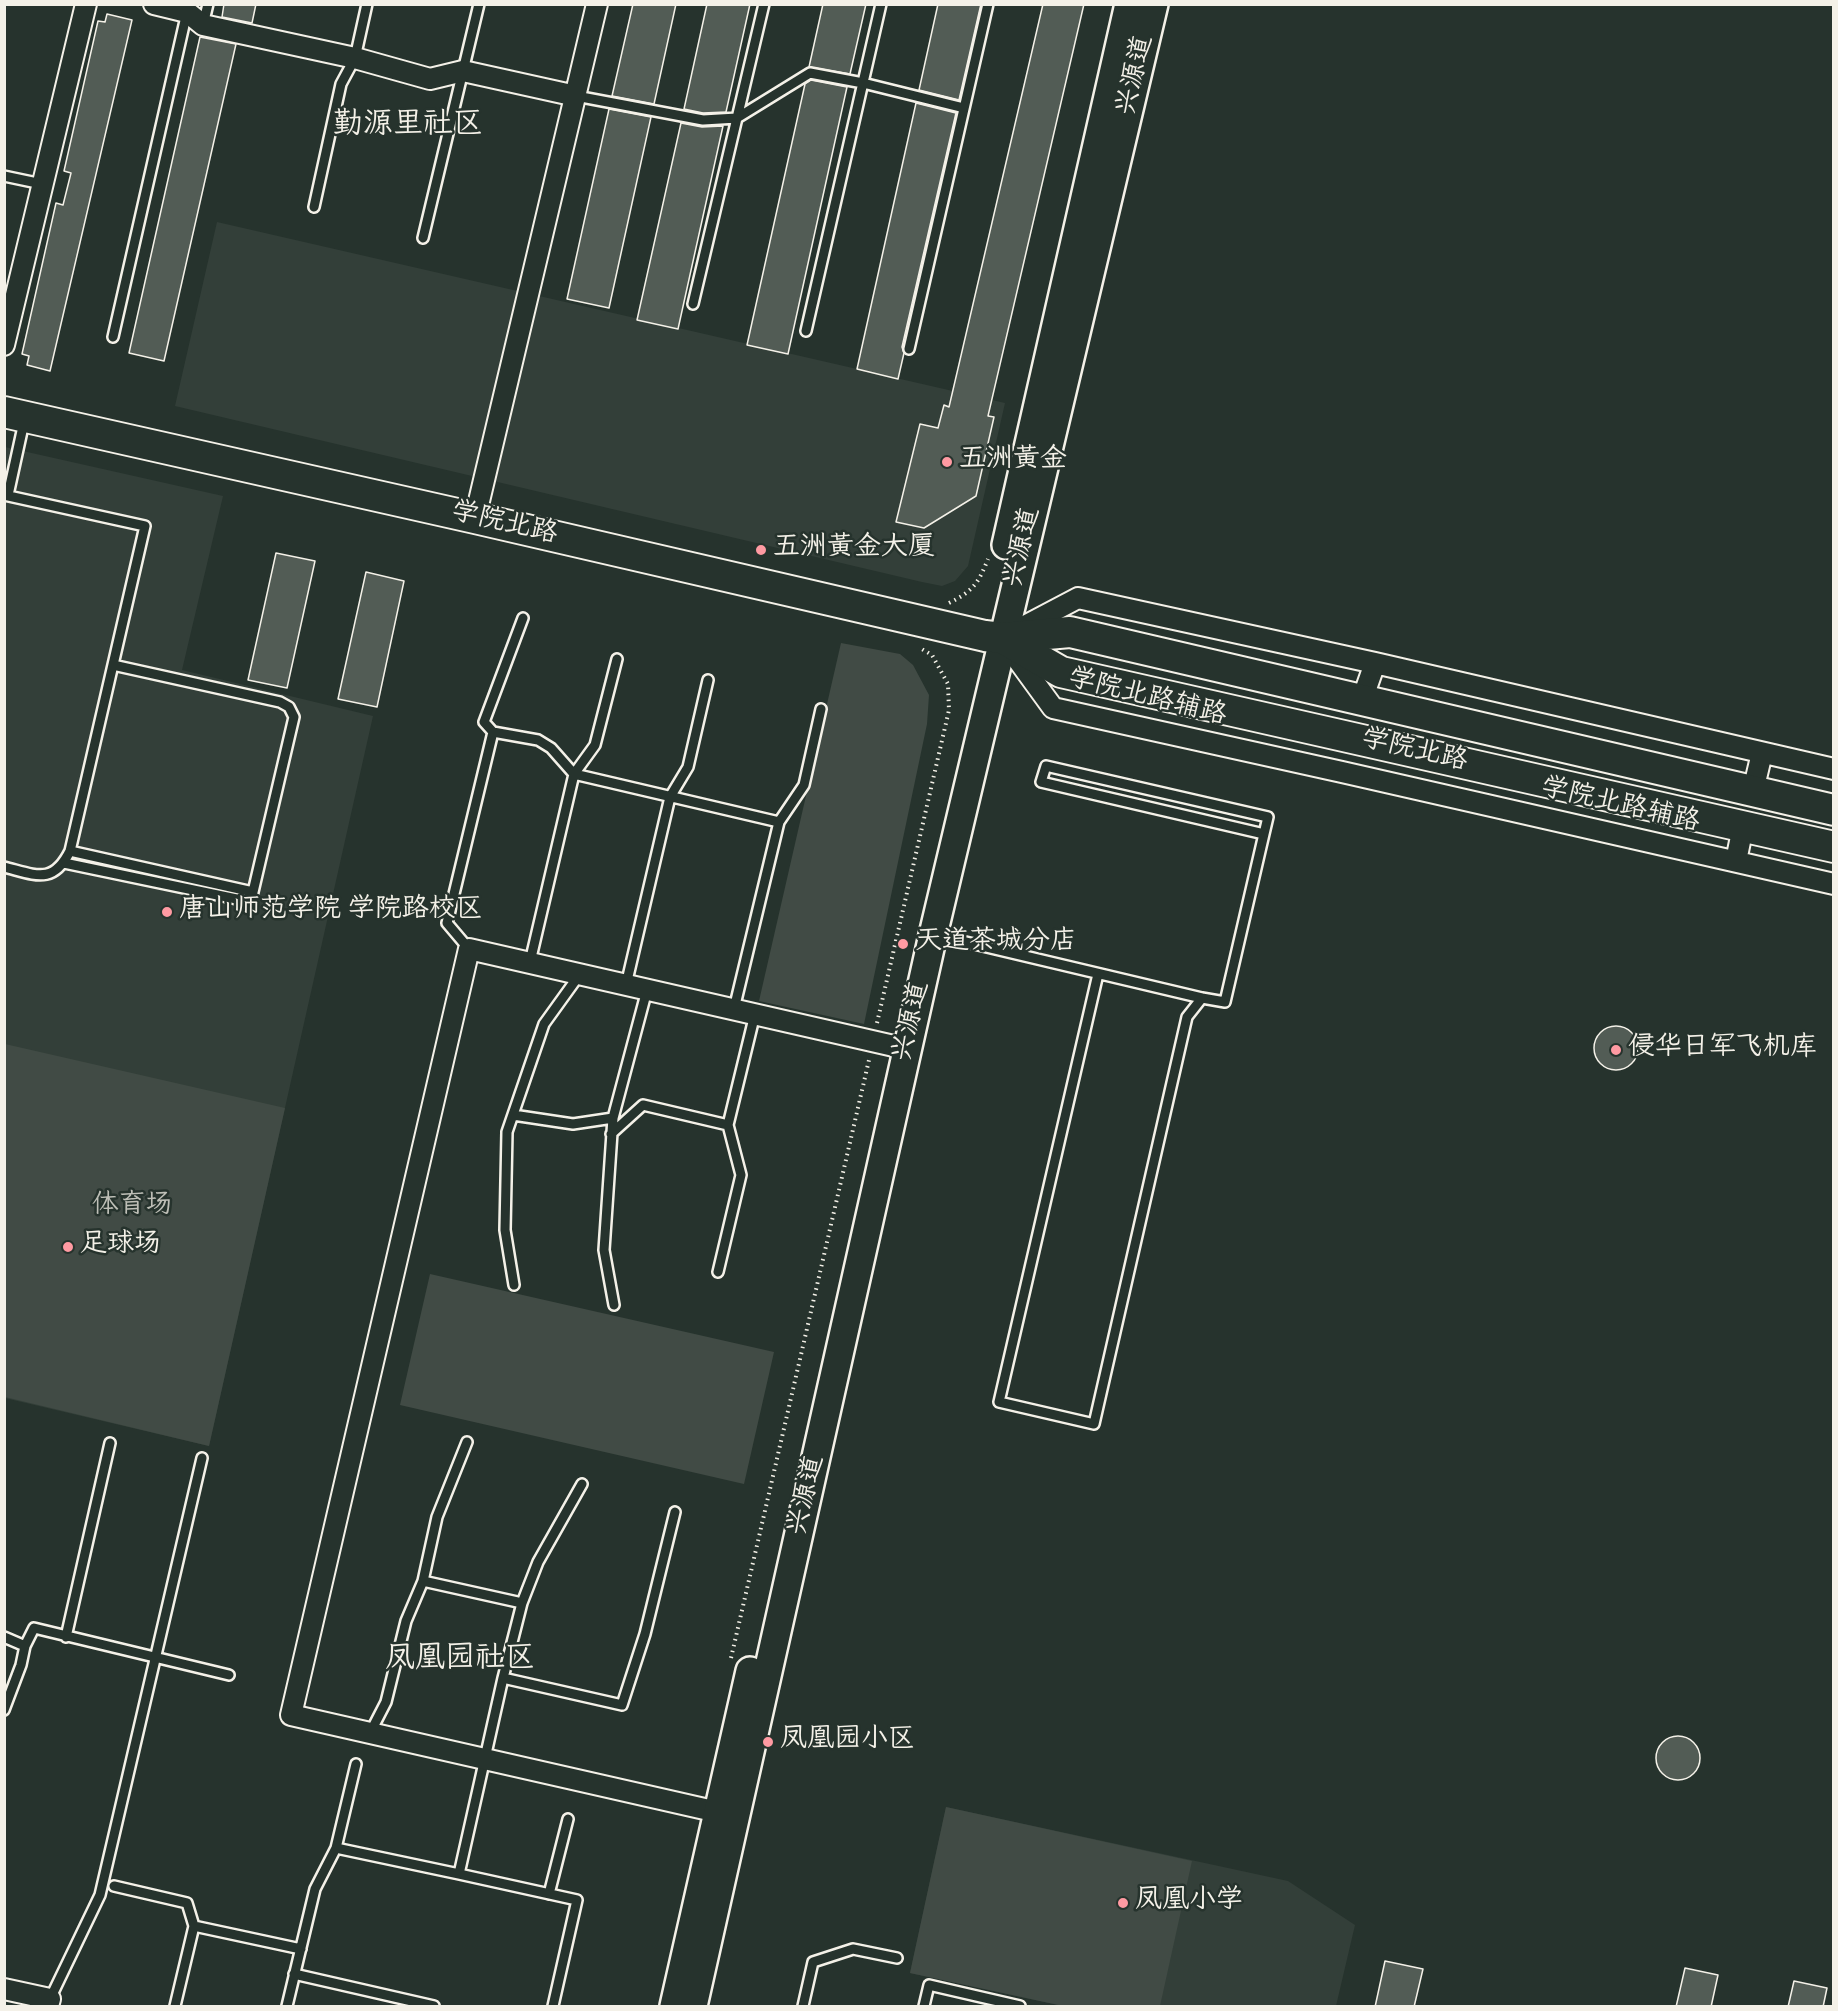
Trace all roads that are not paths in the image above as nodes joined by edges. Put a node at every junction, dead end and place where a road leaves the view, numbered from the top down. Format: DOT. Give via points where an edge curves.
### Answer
graph roads {
  1 [pos="86,4"];
  2 [pos="154,4"];
  3 [pos="208,4"];
  4 [pos="367,4"];
  5 [pos="479,4"];
  6 [pos="597,4"];
  7 [pos="764,4"];
  8 [pos="881,4"];
  9 [pos="988,4"];
  10 [pos="1130,4"];
  11 [pos="1154,4"];
  12 [pos="187,12"];
  13 [pos="203,25"];
  14 [pos="355,58"];
  15 [pos="463,71"];
  16 [pos="863,83"];
  17 [pos="576,96"];
  18 [pos="964,108"];
  19 [pos="737,118"];
  20 [pos="4,176"];
  21 [pos="42,184"];
  22 [pos="314,207"];
  23 [pos="423,238"];
  24 [pos="693,304"];
  25 [pos="806,331"];
  26 [pos="112,337"];
  27 [pos="4,345"];
  28 [pos="909,349"];
  29 [pos="15,414"];
  30 [pos="6,495"];
  31 [pos="475,518"];
  32 [pos="523,618"];
  33 [pos="994,637"];
  34 [pos="617,659"];
  35 [pos="1375,663"];
  36 [pos="113,665"];
  37 [pos="708,680"];
  38 [pos="1362,700"];
  39 [pos="821,710"];
  40 [pos="493,732"];
  41 [pos="1352,738"];
  42 [pos="1762,753"];
  43 [pos="1833,769"];
  44 [pos="1342,772"];
  45 [pos="574,774"];
  46 [pos="1753,792"];
  47 [pos="670,797"];
  48 [pos="1833,810"];
  49 [pos="778,822"];
  50 [pos="1743,826"];
  51 [pos="1264,834"];
  52 [pos="1833,847"];
  53 [pos="70,851"];
  54 [pos="1736,861"];
  55 [pos="64,863"];
  56 [pos="4,867"];
  57 [pos="1833,884"];
  58 [pos="253,892"];
  59 [pos="933,935"];
  60 [pos="469,949"];
  61 [pos="530,962"];
  62 [pos="580,974"];
  63 [pos="1098,974"];
  64 [pos="626,985"];
  65 [pos="647,990"];
  66 [pos="1202,999"];
  67 [pos="734,1009"];
  68 [pos="755,1014"];
  69 [pos="890,1045"];
  70 [pos="513,1116"];
  71 [pos="613,1118"];
  72 [pos="728,1125"];
  73 [pos="611,1134"];
  74 [pos="718,1272"];
  75 [pos="514,1285"];
  76 [pos="614,1305"];
  77 [pos="467,1442"];
  78 [pos="110,1443"];
  79 [pos="202,1458"];
  80 [pos="582,1484"];
  81 [pos="675,1512"];
  82 [pos="423,1581"];
  83 [pos="522,1603"];
  84 [pos="66,1636"];
  85 [pos="4,1637"];
  86 [pos="25,1646"];
  87 [pos="156,1658"];
  88 [pos="229,1676"];
  89 [pos="503,1678"];
  90 [pos="4,1710"];
  91 [pos="370,1733"];
  92 [pos="485,1757"];
  93 [pos="356,1764"];
  94 [pos="728,1814"];
  95 [pos="567,1819"];
  96 [pos="336,1848"];
  97 [pos="459,1874"];
  98 [pos="114,1886"];
  99 [pos="549,1894"];
  100 [pos="194,1926"];
  101 [pos="301,1949"];
  102 [pos="897,1959"];
  103 [pos="294,1974"];
  104 [pos="4,1989"];
  105 [pos="49,2003"];
  106 [pos="418,2005"];
  107 [pos="175,2007"];
  108 [pos="287,2007"];
  109 [pos="434,2007"];
  110 [pos="553,2007"];
  111 [pos="674,2007"];
  112 [pos="693,2007"];
  113 [pos="803,2007"];
  114 [pos="924,2007"];
  115 [pos="1020,2007"];
  1 -- 21 [label="street"];
  2 -- 12 [label="street"];
  3 -- 13 [label="lane"];
  4 -- 14 [label="lane"];
  5 -- 15 [label="lane"];
  6 -- 17 [label="street"];
  7 -- 19 [label="lane"];
  8 -- 16 [label="lane"];
  9 -- 18 [label="lane"];
  10 -- 33 [label="main road, 兴源道"];
  11 -- 33 [label="main road, 兴源道"];
  12 -- 13 [label="street"];
  12 -- 26 [label="lane"];
  13 -- 14 [label="street"];
  14 -- 15 [label="street" via="430,79"];
  14 -- 22 [label="lane" via="341,84"];
  15 -- 17 [label="street"];
  15 -- 23 [label="lane"];
  16 -- 18 [label="lane"];
  16 -- 19 [label="lane" via="810,73"];
  16 -- 25 [label="lane"];
  17 -- 19 [label="lane" via="703,120"];
  17 -- 31 [label="street"];
  18 -- 28 [label="lane"];
  19 -- 24 [label="lane"];
  20 -- 21 [label="lane"];
  21 -- 27 [label="street"];
  29 -- 30 [label="lane"];
  29 -- 31 [label="main road, 学院北路"];
  30 -- 36 [label="lane" via="145,526"];
  31 -- 33 [label="main road, 学院北路"];
  32 -- 40 [label="lane" via="484,722"];
  33 -- 35 [label="street" via="1078,598"];
  33 -- 38 [label="main road, 学院北路" via="1070,632"];
  33 -- 41 [label="main road, 学院北路" via="1061,672"];
  33 -- 44 [label="street, 学院北路辅路" via="1053,708"];
  33 -- 59 [label="main road, 兴源道"];
  33 -- 69 [label="main road, 兴源道"];
  34 -- 45 [label="lane" via="595,745"];
  35 -- 38 [label="street"];
  35 -- 42 [label="street"];
  36 -- 53 [label="lane"];
  36 -- 58 [label="lane" via="289,707 294,717"];
  37 -- 47 [label="lane" via="688,767"];
  38 -- 46 [label="main road, 学院北路"];
  39 -- 49 [label="lane" via="804,785"];
  40 -- 45 [label="lane" via="538,740 551,748"];
  40 -- 60 [label="lane" via="447,923"];
  41 -- 44 [label="street"];
  41 -- 50 [label="main road, 学院北路"];
  42 -- 43 [label="street"];
  42 -- 46 [label="street"];
  44 -- 54 [label="street, 学院北路辅路"];
  45 -- 47 [label="lane"];
  45 -- 61 [label="lane"];
  46 -- 48 [label="main road, 学院北路"];
  46 -- 50 [label="main road"];
  47 -- 49 [label="lane"];
  47 -- 64 [label="lane"];
  49 -- 67 [label="lane"];
  50 -- 52 [label="main road, 学院北路"];
  50 -- 54 [label="street"];
  51 -- 51 [label="lane" via="1041,782 1046,766 1268,817"];
  51 -- 66 [label="lane" via="1225,1002"];
  53 -- 55 [label="lane"];
  53 -- 58 [label="lane"];
  54 -- 57 [label="street, 学院北路辅路"];
  55 -- 56 [label="lane" via="54,873 42,876"];
  55 -- 58 [label="lane" via="251,902"];
  59 -- 63 [label="lane"];
  59 -- 69 [label="main road, 兴源道"];
  60 -- 61 [label="street"];
  60 -- 91 [label="street" via="291,1715"];
  61 -- 62 [label="street"];
  62 -- 64 [label="street"];
  62 -- 70 [label="lane" via="544,1024"];
  63 -- 66 [label="lane"];
  63 -- 66 [label="lane" via="999,1402 1094,1424 1187,1017"];
  64 -- 65 [label="street"];
  65 -- 67 [label="street"];
  65 -- 71 [label="lane"];
  67 -- 68 [label="street"];
  68 -- 69 [label="street"];
  68 -- 72 [label="lane"];
  69 -- 94 [label="main road, 兴源道"];
  70 -- 71 [label="lane" via="573,1124"];
  70 -- 75 [label="lane" via="507,1132 505,1230"];
  71 -- 73 [label="lane"];
  72 -- 73 [label="lane" via="643,1105"];
  72 -- 74 [label="lane" via="741,1175"];
  73 -- 76 [label="lane" via="604,1250"];
  77 -- 82 [label="lane" via="437,1517"];
  78 -- 84 [label="lane"];
  79 -- 87 [label="lane"];
  80 -- 83 [label="lane" via="538,1562"];
  81 -- 89 [label="lane" via="645,1634 622,1705"];
  82 -- 83 [label="lane"];
  82 -- 91 [label="lane" via="406,1621 386,1702"];
  83 -- 89 [label="lane"];
  84 -- 86 [label="lane" via="34,1628"];
  84 -- 87 [label="lane"];
  85 -- 86 [label="lane"];
  86 -- 90 [label="lane"];
  87 -- 88 [label="lane"];
  87 -- 105 [label="lane" via="100,1895"];
  89 -- 92 [label="lane"];
  91 -- 92 [label="street"];
  92 -- 94 [label="street"];
  92 -- 97 [label="lane"];
  93 -- 96 [label="lane"];
  94 -- 111 [label="main road, 兴源道"];
  94 -- 112 [label="main road, 兴源道"];
  95 -- 99 [label="lane"];
  96 -- 97 [label="lane"];
  96 -- 101 [label="lane" via="315,1889"];
  97 -- 99 [label="lane"];
  98 -- 100 [label="lane" via="187,1903"];
  99 -- 110 [label="lane" via="577,1900"];
  100 -- 101 [label="lane"];
  100 -- 107 [label="lane"];
  101 -- 103 [label="lane"];
  102 -- 113 [label="lane" via="853,1949 813,1962"];
  103 -- 106 [label="lane"];
  103 -- 108 [label="lane"];
  104 -- 105 [label="street"];
  106 -- 109 [label="lane"];
  114 -- 115 [label="lane" via="929,1985"];
}
